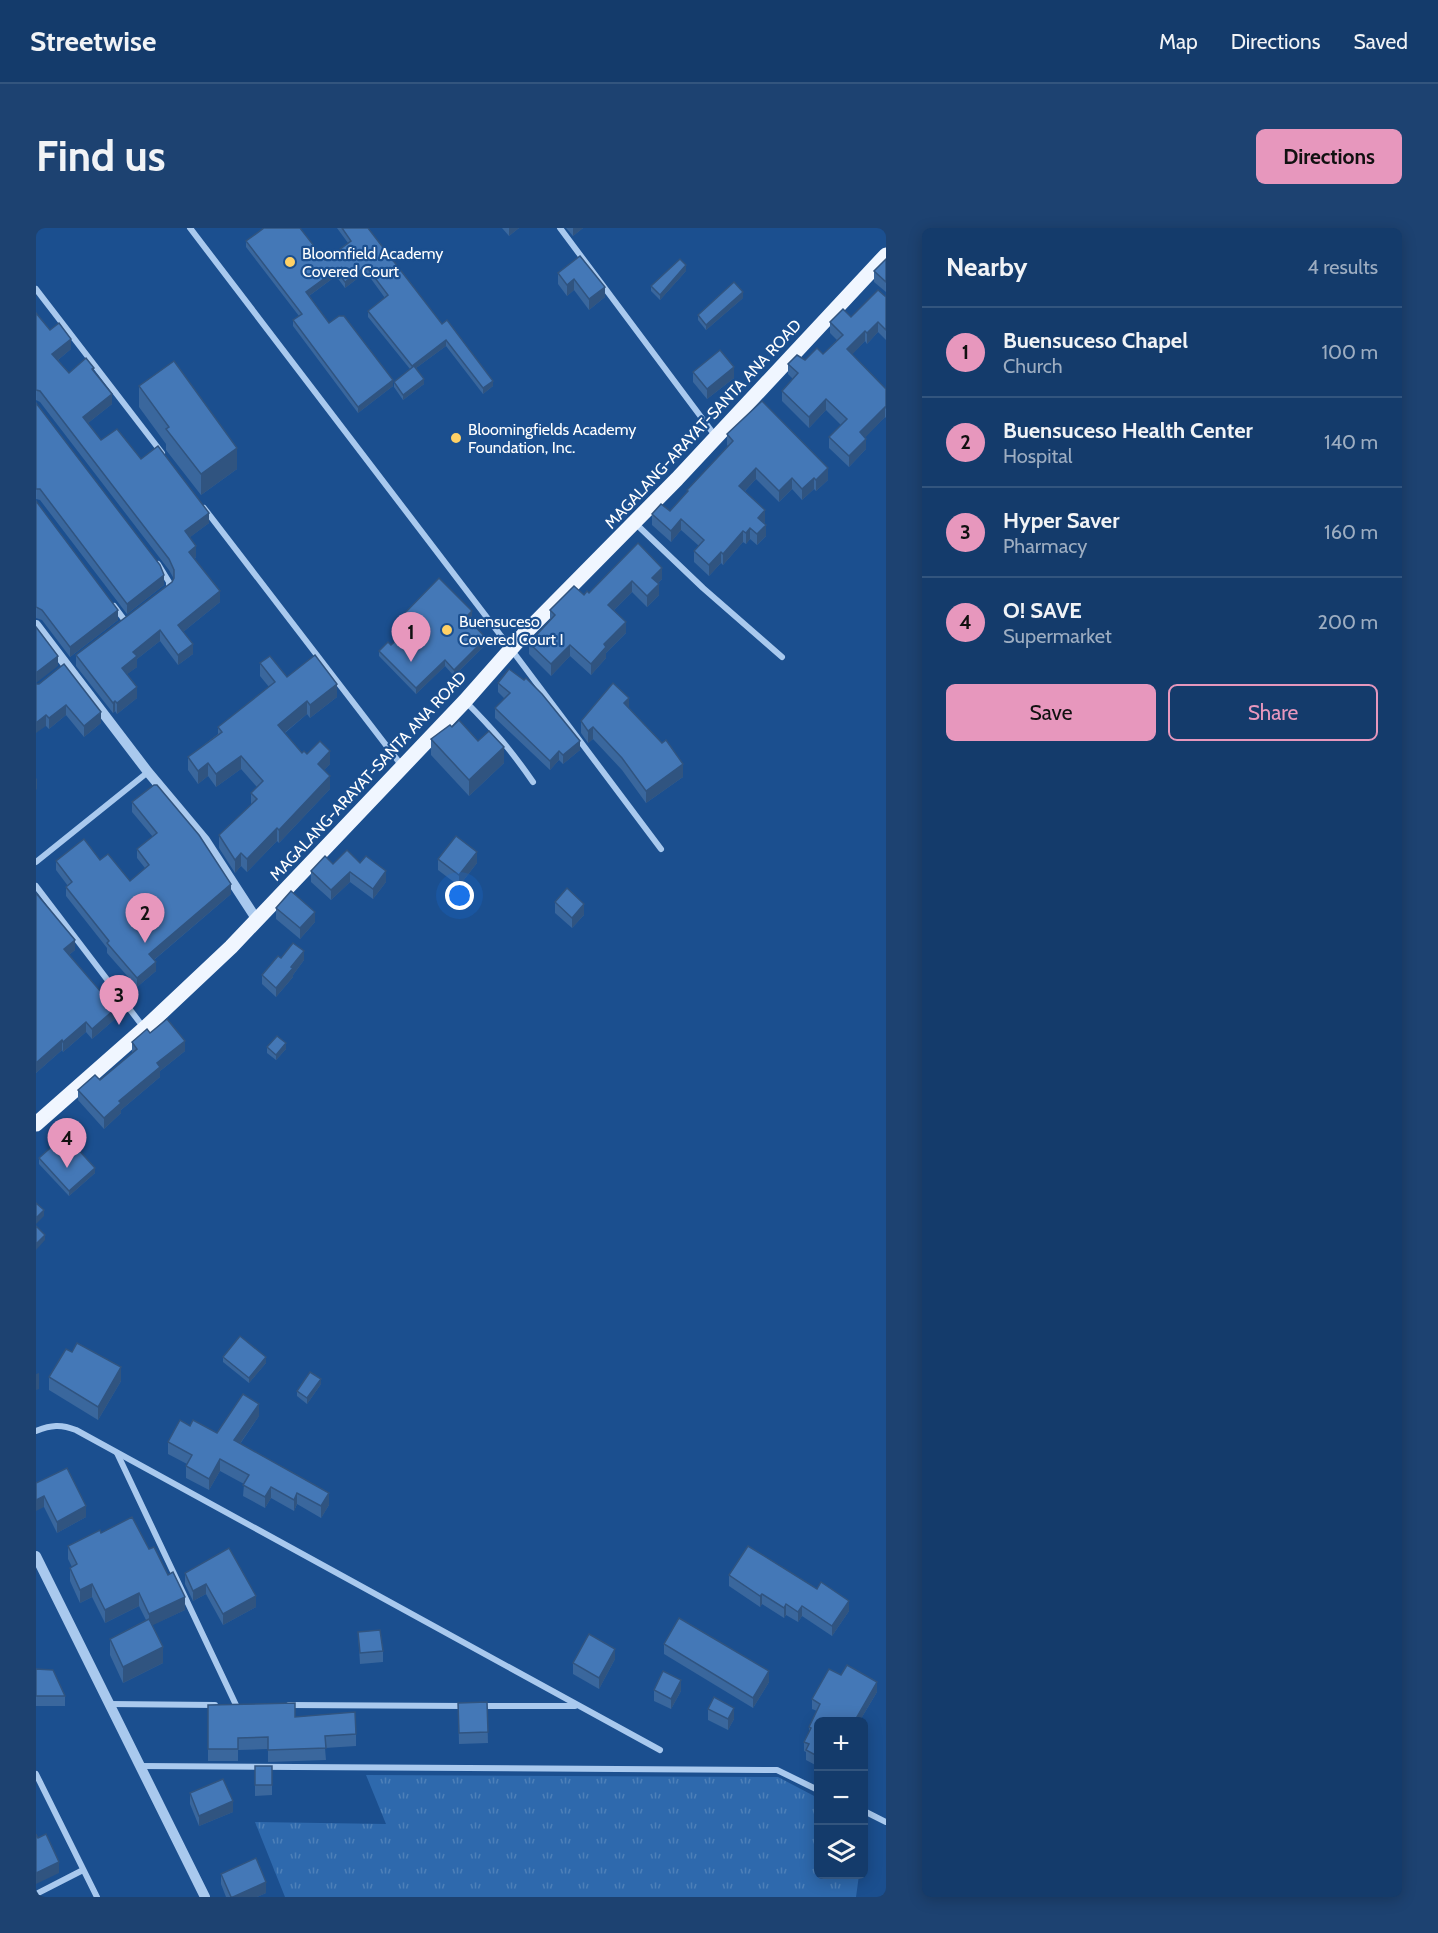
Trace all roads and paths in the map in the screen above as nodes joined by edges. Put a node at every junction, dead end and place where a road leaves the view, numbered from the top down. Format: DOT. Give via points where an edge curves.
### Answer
graph roads {
  1 [pos="190,228"];
  2 [pos="560,228"];
  3 [pos="886,255"];
  4 [pos="36,289"];
  5 [pos="716,438"];
  6 [pos="165,457"];
  7 [pos="201,504"];
  8 [pos="635,522"];
  9 [pos="151,555"];
  10 [pos="161,594"];
  11 [pos="112,603"];
  12 [pos="36,626"];
  13 [pos="117,628"];
  14 [pos="511,649"];
  15 [pos="782,657"];
  16 [pos="465,701"];
  17 [pos="402,766"];
  18 [pos="148,772"];
  19 [pos="532,782"];
  20 [pos="661,849"];
  21 [pos="36,862"];
  22 [pos="36,886"];
  23 [pos="257,920"];
  24 [pos="145,1028"];
  25 [pos="36,1124"];
  26 [pos="36,1431"];
  27 [pos="117,1453"];
  28 [pos="36,1556"];
  29 [pos="108,1704"];
  30 [pos="236,1705"];
  31 [pos="248,1705"];
  32 [pos="282,1705"];
  33 [pos="578,1706"];
  34 [pos="660,1750"];
  35 [pos="140,1766"];
  36 [pos="36,1774"];
  37 [pos="38,1783"];
  38 [pos="814,1788"];
  39 [pos="868,1813"];
  40 [pos="886,1822"];
  41 [pos="83,1870"];
  42 [pos="36,1894"];
  43 [pos="97,1897"];
  44 [pos="205,1897"];
  1 -- 14 [label="street"];
  2 -- 5 [label="street"];
  3 -- 5 [label="main road, MAGALANG-ARAYAT-SANTA ANA ROAD"];
  4 -- 6 [label="street"];
  5 -- 8 [label="main road, MAGALANG-ARAYAT-SANTA ANA ROAD"];
  7 -- 17 [label="street"];
  8 -- 14 [label="main road, MAGALANG-ARAYAT-SANTA ANA ROAD"];
  8 -- 15 [label="street"];
  9 -- 10 [label="street" via="170,582"];
  11 -- 13 [label="street" via="128,620"];
  12 -- 18 [label="street"];
  14 -- 16 [label="main road, MAGALANG-ARAYAT-SANTA ANA ROAD"];
  14 -- 20 [label="street"];
  16 -- 17 [label="main road, MAGALANG-ARAYAT-SANTA ANA ROAD"];
  16 -- 19 [label="street" via="496,731"];
  17 -- 23 [label="main road, MAGALANG-ARAYAT-SANTA ANA ROAD"];
  18 -- 21 [label="street"];
  18 -- 23 [label="street" via="205,840"];
  22 -- 24 [label="street"];
  23 -- 24 [label="main road, MAGALANG-ARAYAT-SANTA ANA ROAD"];
  24 -- 25 [label="main road, MAGALANG-ARAYAT-SANTA ANA ROAD"];
  26 -- 27 [label="street" via="47,1426 67,1426"];
  27 -- 30 [label="street"];
  27 -- 33 [label="street"];
  28 -- 29 [label="street"];
  29 -- 30 [label="street"];
  29 -- 35 [label="street"];
  30 -- 31 [label="street"];
  32 -- 33 [label="street"];
  33 -- 34 [label="street"];
  35 -- 38 [label="street" via="777,1770"];
  35 -- 44 [label="street"];
  36 -- 37 [label="street"];
  37 -- 41 [label="street"];
  39 -- 40 [label="street"];
  41 -- 42 [label="street"];
  41 -- 43 [label="street"];
}
